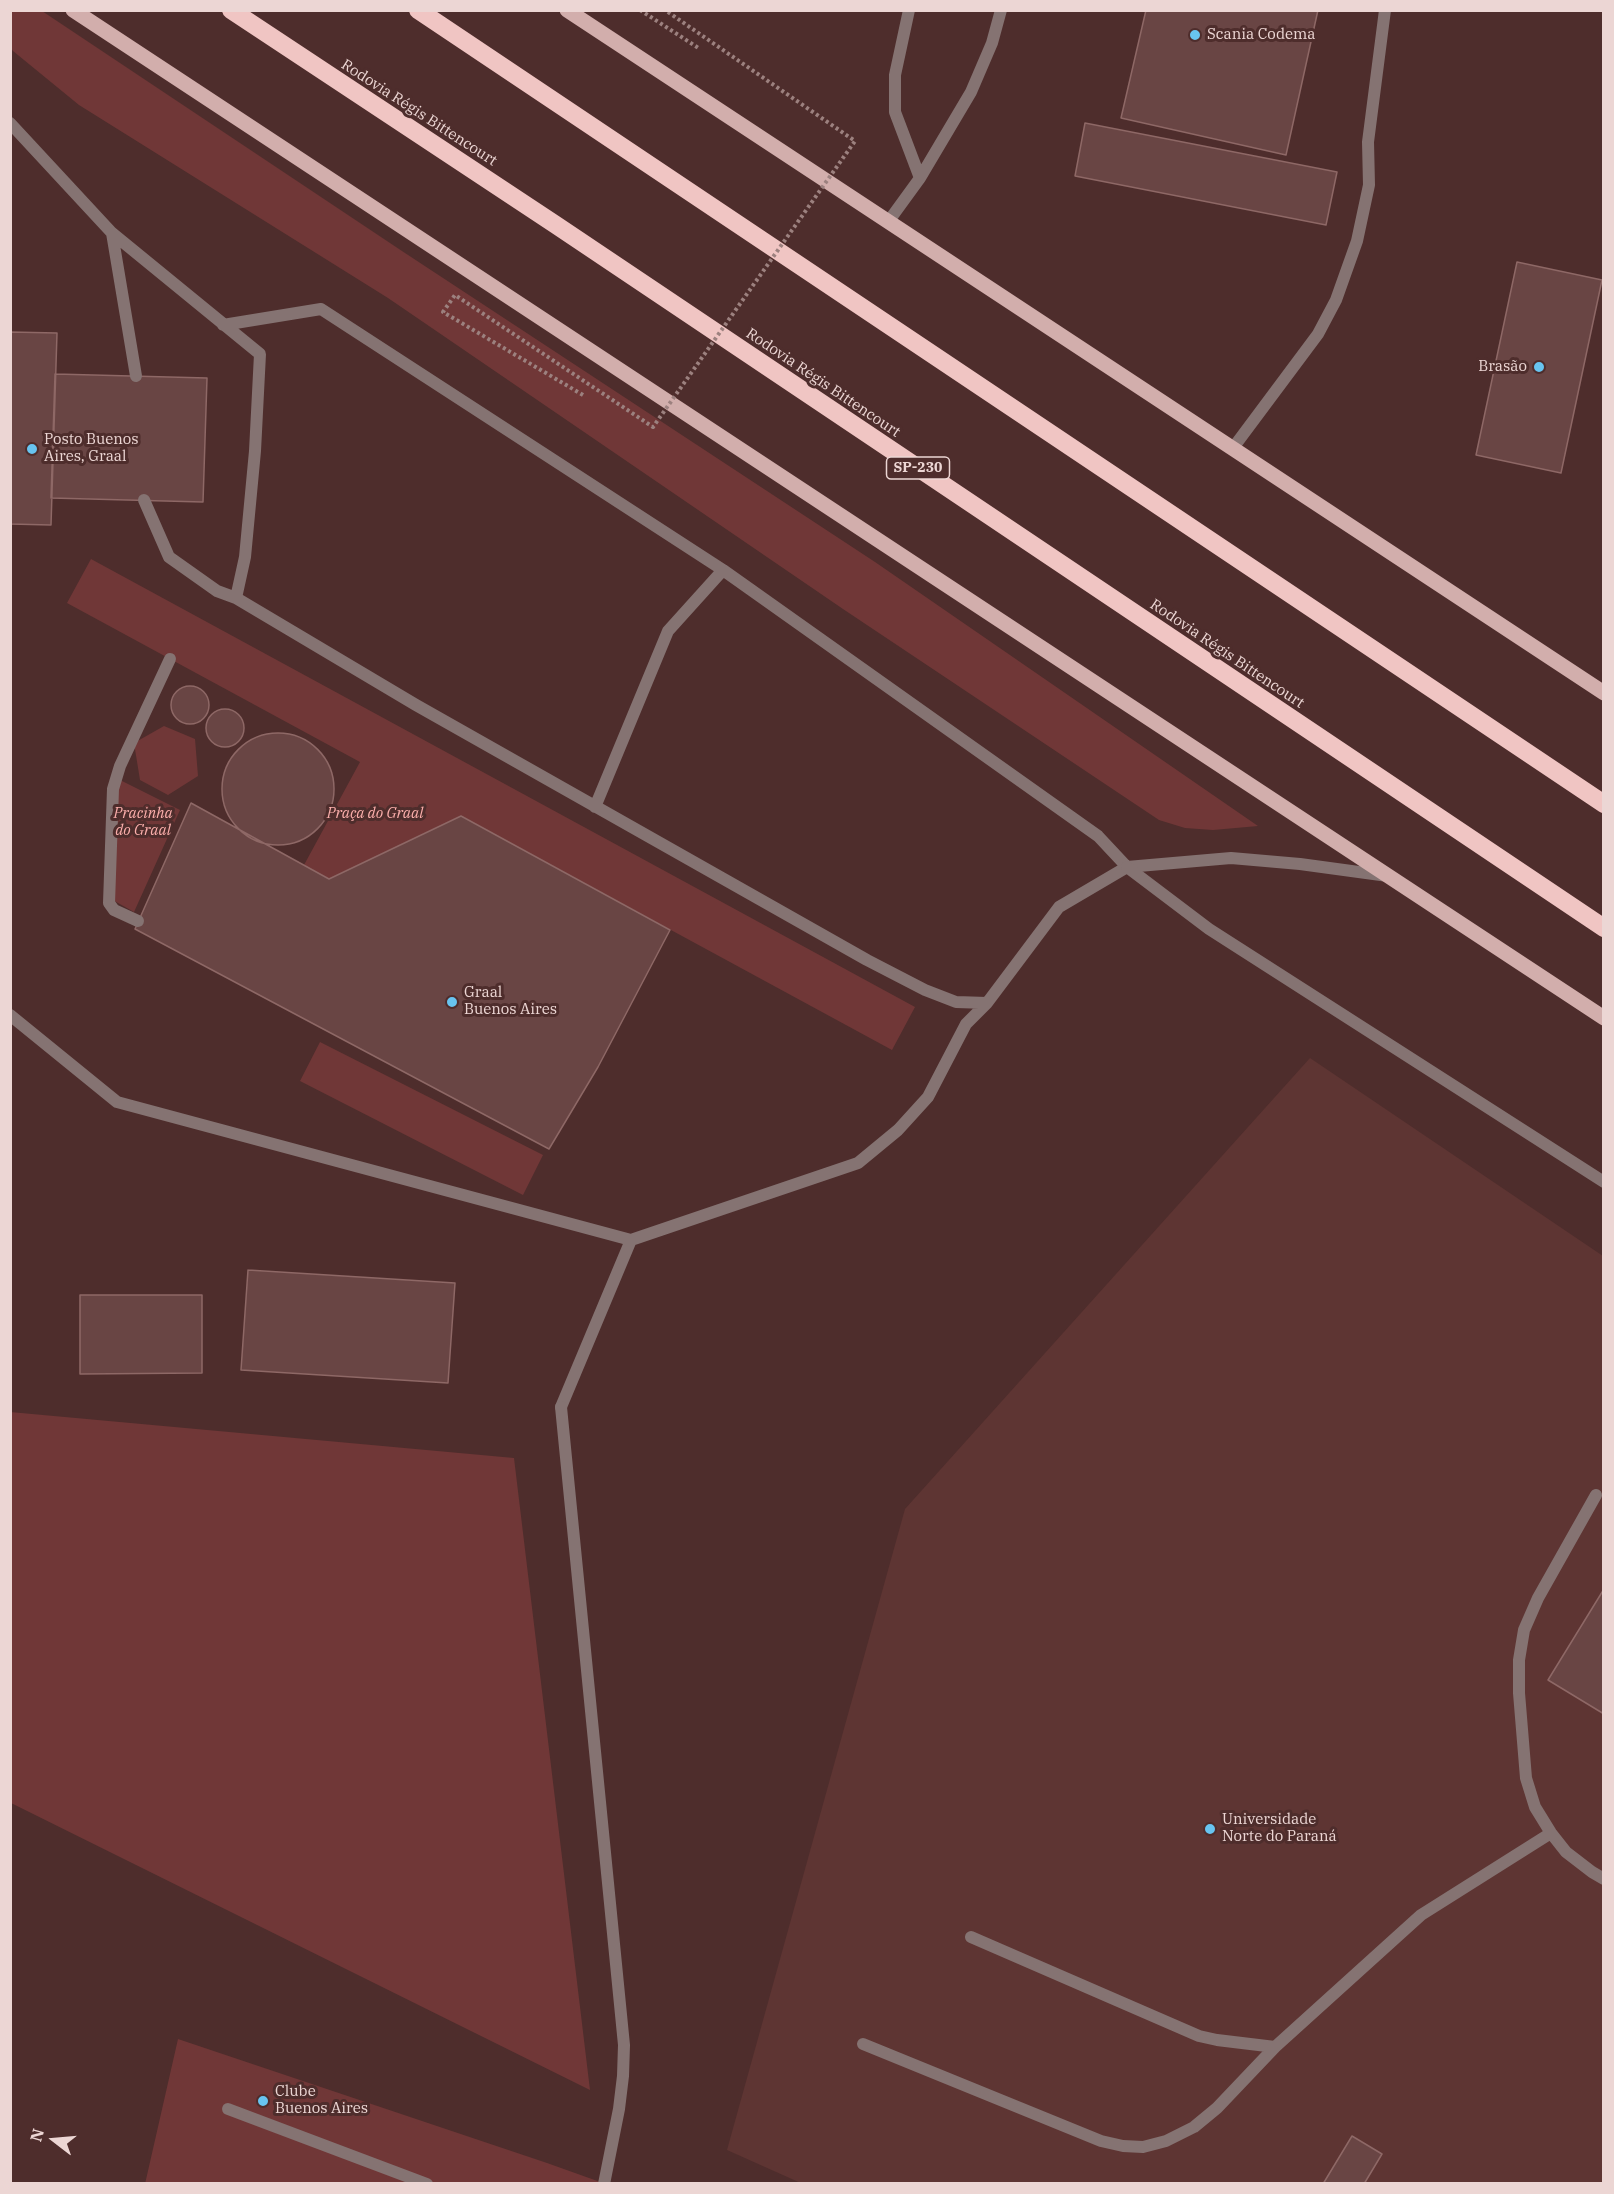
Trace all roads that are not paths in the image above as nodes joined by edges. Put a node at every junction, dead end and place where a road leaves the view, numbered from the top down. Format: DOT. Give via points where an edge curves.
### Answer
graph roads {
  1 [pos="73,10"];
  2 [pos="231,10"];
  3 [pos="418,10"];
  4 [pos="567,10"];
  5 [pos="909,10"];
  6 [pos="1000,10"];
  7 [pos="1385,10"];
  8 [pos="10,123"];
  9 [pos="920,178"];
  10 [pos="888,222"];
  11 [pos="112,233"];
  12 [pos="223,325"];
  13 [pos="136,376"];
  14 [pos="1233,448"];
  15 [pos="144,500"];
  16 [pos="723,570"];
  17 [pos="236,598"];
  18 [pos="170,659"];
  19 [pos="1604,693"];
  20 [pos="1604,804"];
  21 [pos="595,807"];
  22 [pos="1127,867"];
  23 [pos="1389,876"];
  24 [pos="138,921"];
  25 [pos="1604,928"];
  26 [pos="987,1003"];
  27 [pos="10,1015"];
  28 [pos="1604,1018"];
  29 [pos="1604,1182"];
  30 [pos="631,1240"];
  31 [pos="1596,1495"];
  32 [pos="1551,1833"];
  33 [pos="1604,1879"];
  34 [pos="971,1937"];
  35 [pos="863,2043"];
  36 [pos="1275,2047"];
  37 [pos="228,2109"];
  38 [pos="427,2184"];
  39 [pos="604,2184"];
  1 -- 23 [label="main road"];
  2 -- 25 [label="highway, Rodovia Régis Bittencourt / SP-230"];
  3 -- 20 [label="highway"];
  4 -- 10 [label="main road"];
  5 -- 9 [label="street" via="895,75 895,112"];
  6 -- 9 [label="street" via="992,43 971,92"];
  7 -- 14 [label="street" via="1368,142 1369,185 1357,241 1336,300 1318,334"];
  8 -- 11 [label="street"];
  9 -- 10 [label="street"];
  10 -- 14 [label="main road"];
  11 -- 12 [label="street"];
  11 -- 13 [label="street"];
  12 -- 16 [label="street" via="321,309"];
  12 -- 17 [label="street" via="260,354 245,557"];
  14 -- 19 [label="main road"];
  15 -- 17 [label="street" via="169,557 218,591"];
  16 -- 21 [label="street" via="668,631"];
  16 -- 22 [label="street" via="1098,836"];
  17 -- 21 [label="street"];
  18 -- 24 [label="street" via="114,781 110,903 114,910"];
  21 -- 26 [label="street" via="926,990 956,1002"];
  22 -- 23 [label="street" via="1231,858"];
  22 -- 26 [label="street" via="1059,907"];
  22 -- 29 [label="street" via="1209,929"];
  23 -- 28 [label="main road"];
  26 -- 30 [label="street" via="966,1024 928,1097 898,1130 858,1163"];
  27 -- 30 [label="street" via="117,1102"];
  30 -- 39 [label="street" via="561,1407 624,2045 619,2109"];
  31 -- 32 [label="street" via="1538,1598 1524,1630 1519,1660 1526,1778 1535,1807"];
  32 -- 33 [label="street" via="1566,1852"];
  32 -- 36 [label="street" via="1421,1915"];
  34 -- 36 [label="street" via="1199,2036"];
  35 -- 36 [label="street" via="1101,2141 1143,2147 1194,2127"];
  37 -- 38 [label="street"];
}
